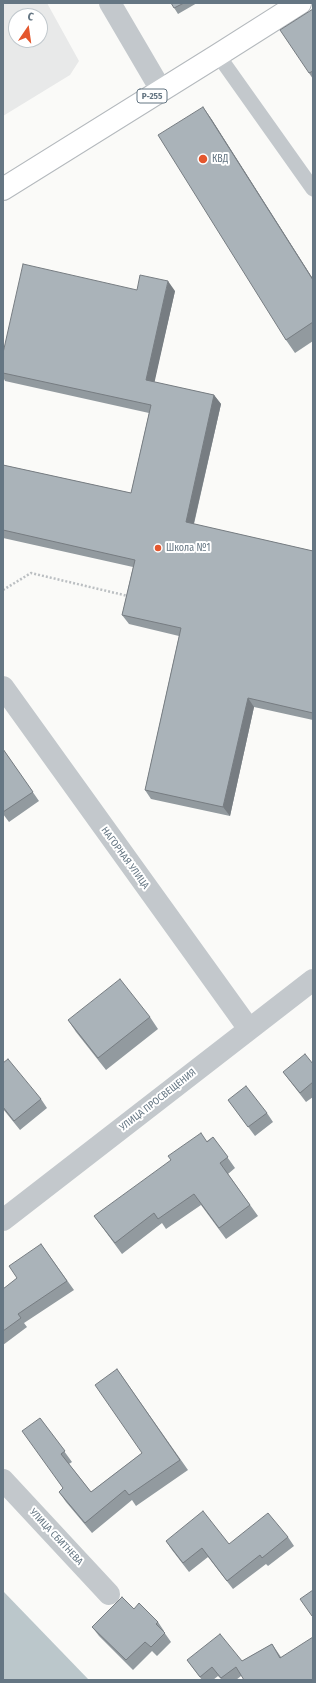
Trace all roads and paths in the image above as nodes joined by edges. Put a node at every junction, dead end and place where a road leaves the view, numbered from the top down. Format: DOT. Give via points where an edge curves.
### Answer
graph roads {
  1 [pos="110,3"];
  2 [pos="300,3"];
  3 [pos="218,56"];
  4 [pos="161,90"];
  5 [pos="3,189"];
  6 [pos="313,189"];
  7 [pos="3,590"];
  8 [pos="128,596"];
  9 [pos="3,686"];
  10 [pos="313,980"];
  11 [pos="249,1029"];
  12 [pos="3,1220"];
  13 [pos="3,1480"];
  14 [pos="109,1594"];
  1 -- 4 [label="street"];
  2 -- 3 [label="highway, Р-255"];
  3 -- 4 [label="highway, Р-255"];
  3 -- 6 [label="lane"];
  4 -- 5 [label="highway, Р-255"];
  7 -- 8 [label="path" via="31,573"];
  9 -- 11 [label="street, НАГОРНАЯ УЛИЦА"];
  10 -- 11 [label="street, УЛИЦА ПРОСВЕЩЕНИЯ"];
  11 -- 12 [label="street, УЛИЦА ПРОСВЕЩЕНИЯ"];
  13 -- 14 [label="street, УЛИЦА СБИТНЕВА"];
}
